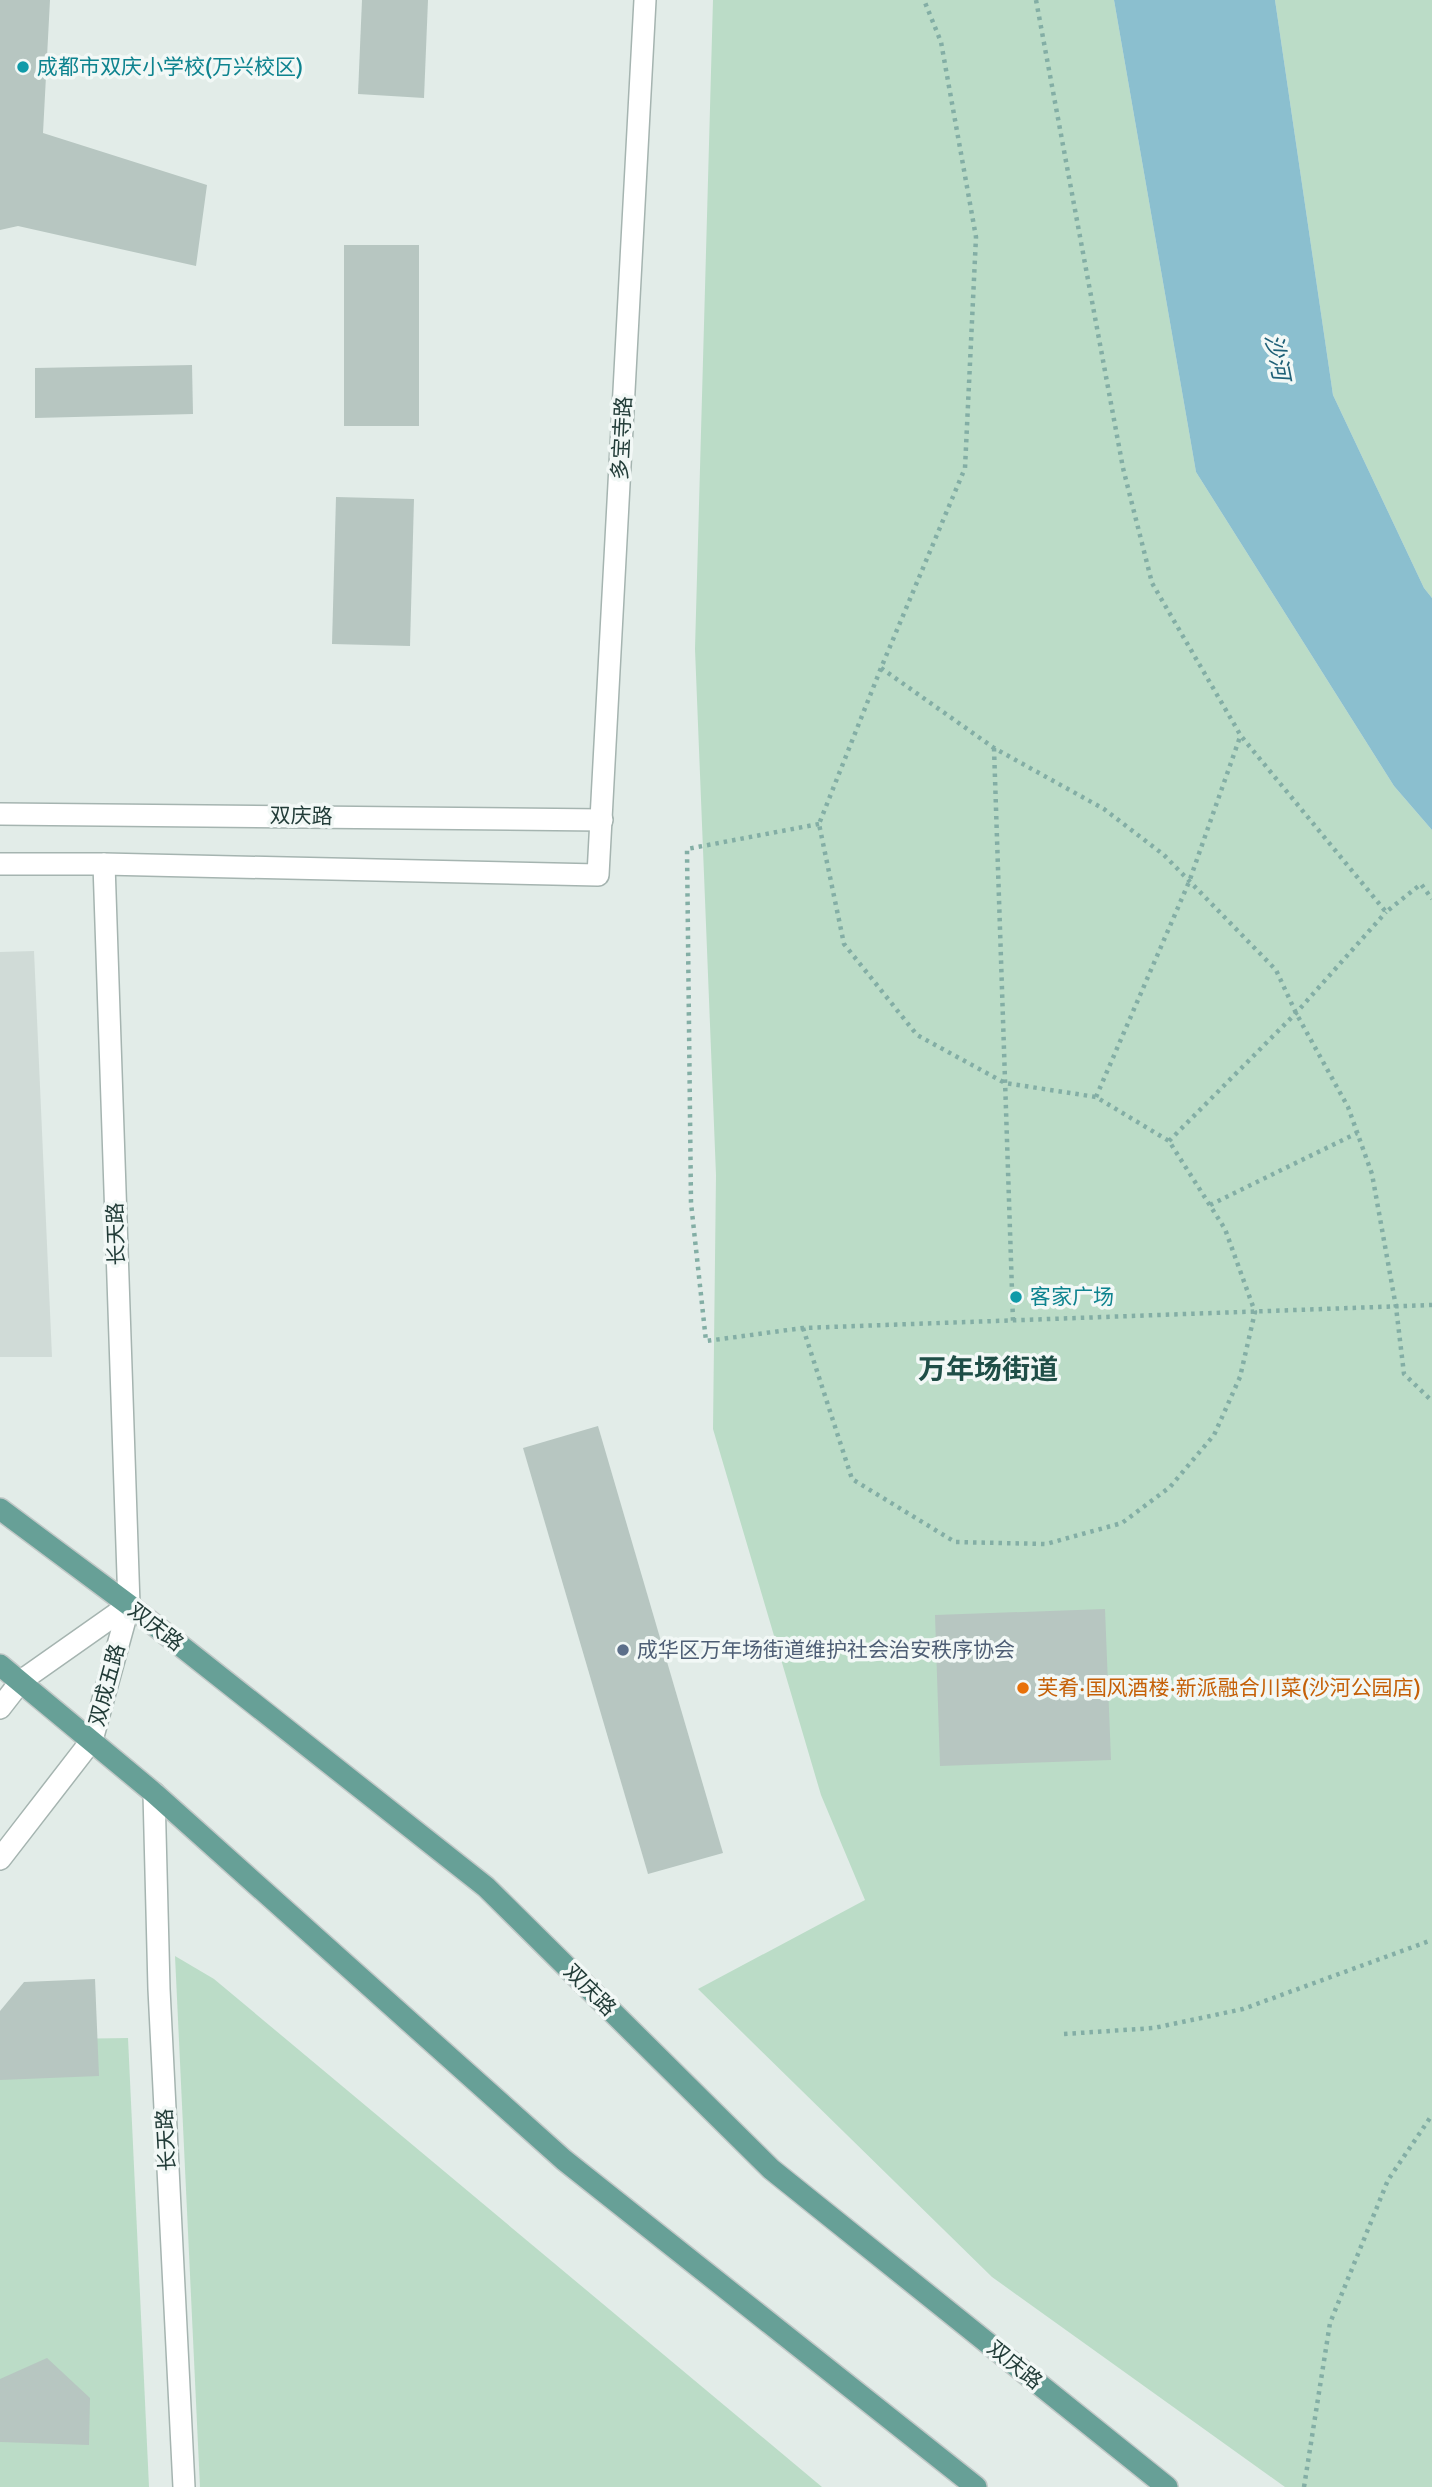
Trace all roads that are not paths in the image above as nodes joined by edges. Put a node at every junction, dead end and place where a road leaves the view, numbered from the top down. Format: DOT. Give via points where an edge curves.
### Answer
graph roads {
  1 [pos="645,0"];
  2 [pos="0,814"];
  3 [pos="602,820"];
  4 [pos="0,864"];
  5 [pos="104,864"];
  6 [pos="0,1509"];
  7 [pos="129,1605"];
  8 [pos="0,1665"];
  9 [pos="21,1681"];
  10 [pos="0,1708"];
  11 [pos="92,1740"];
  12 [pos="154,1793"];
  13 [pos="0,1859"];
  14 [pos="184,2487"];
  15 [pos="976,2487"];
  16 [pos="1167,2487"];
  1 -- 3 [label="street, 多宝寺路"];
  2 -- 3 [label="street, 双庆路"];
  3 -- 5 [label="street, 多宝寺路" via="598,875"];
  4 -- 5 [label="street"];
  5 -- 7 [label="street, 长天路"];
  6 -- 7 [label="main road, 双庆路"];
  7 -- 9 [label="street, 双成五路"];
  7 -- 11 [label="street, 双成五路"];
  7 -- 16 [label="main road, 双庆路" via="486,1887 771,2169"];
  8 -- 9 [label="main road"];
  9 -- 10 [label="street, 双成五路"];
  9 -- 11 [label="main road"];
  11 -- 12 [label="main road"];
  11 -- 13 [label="street, 双成五路"];
  12 -- 14 [label="street, 长天路"];
  12 -- 15 [label="main road" via="564,2160"];
}
